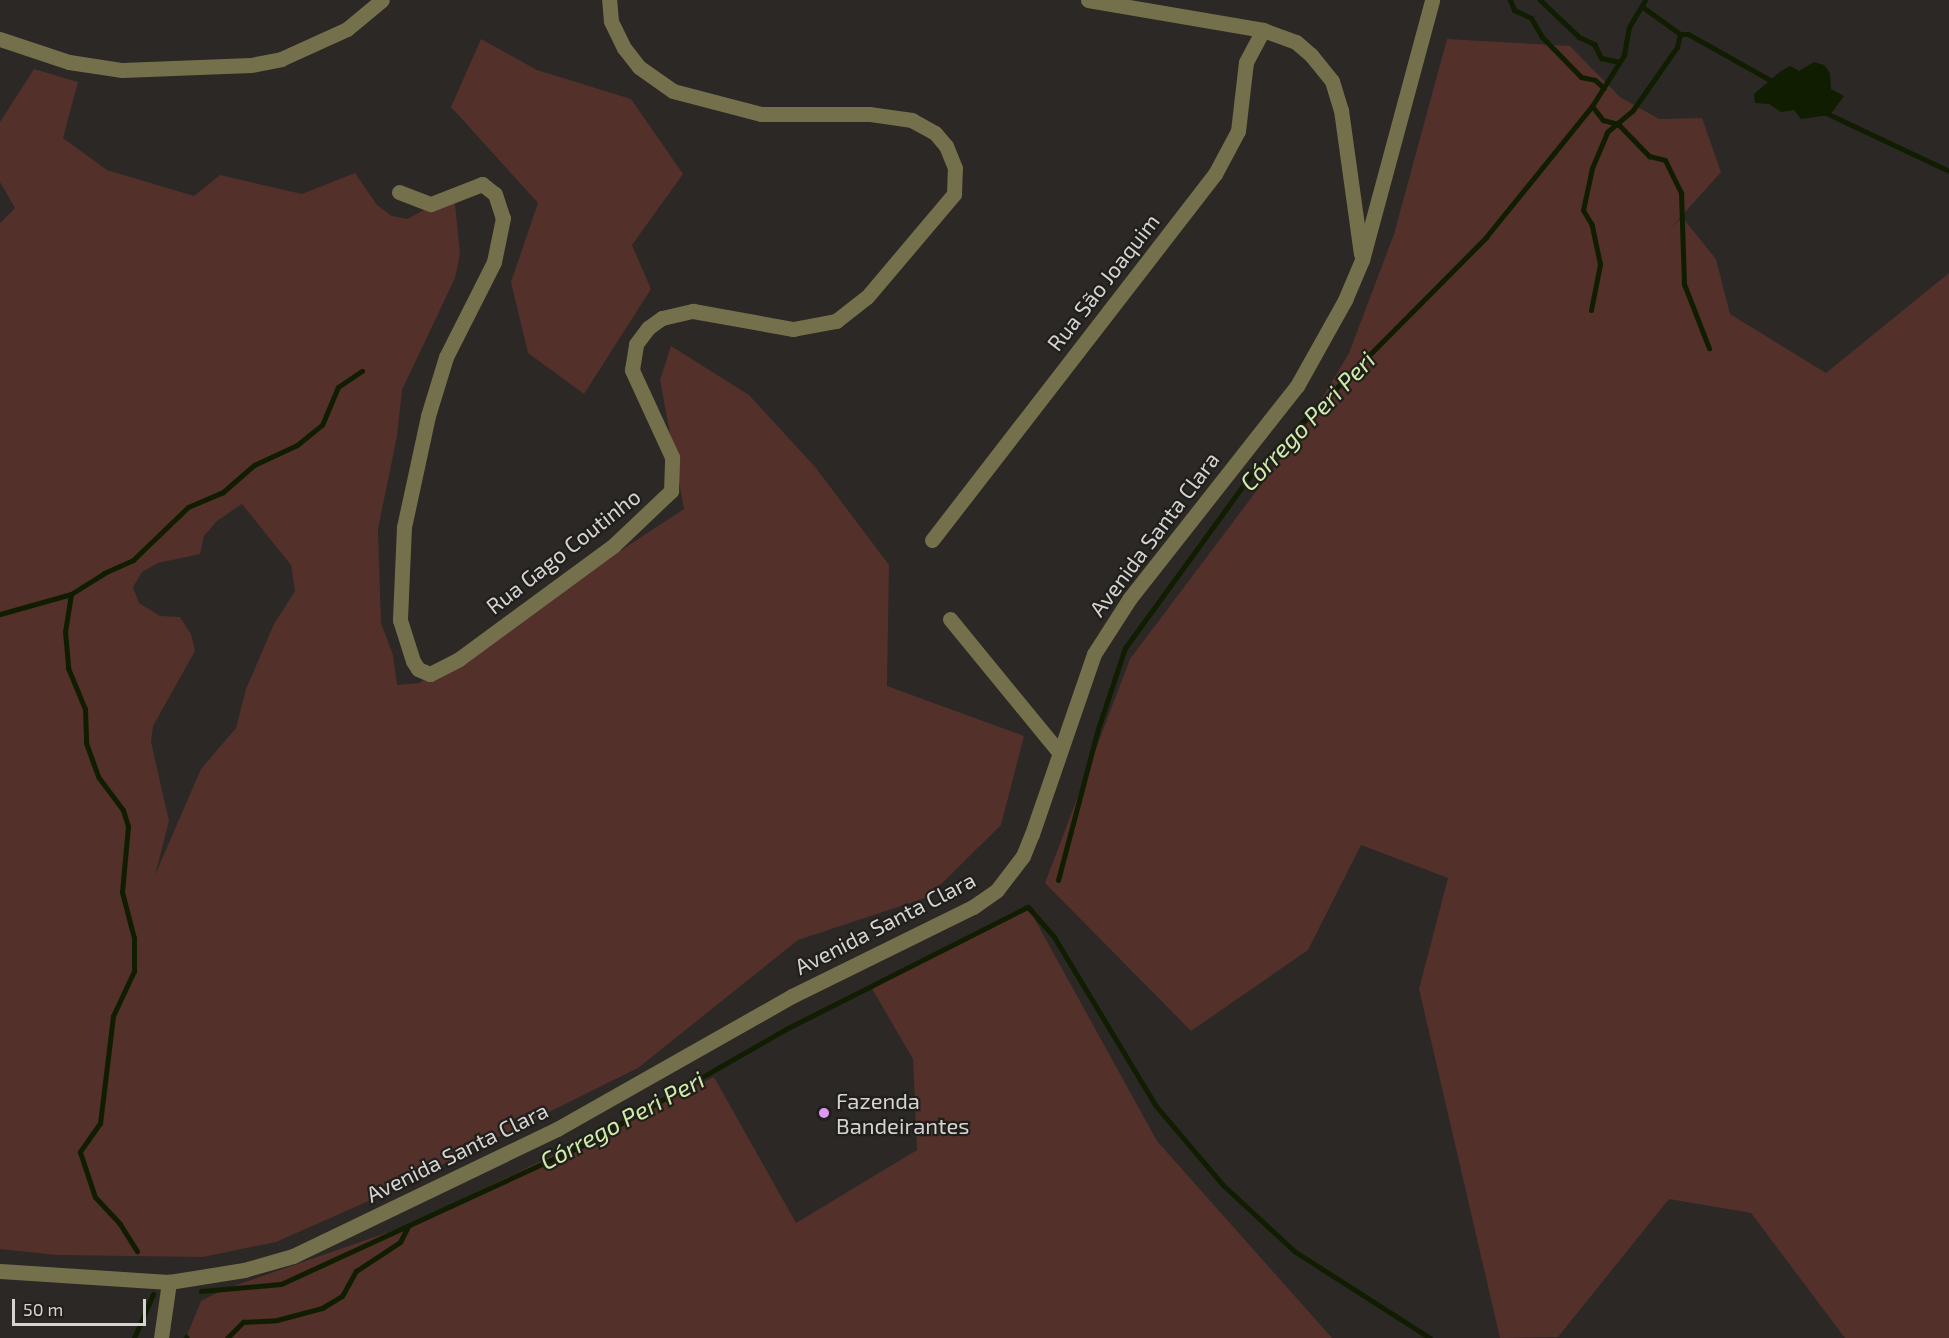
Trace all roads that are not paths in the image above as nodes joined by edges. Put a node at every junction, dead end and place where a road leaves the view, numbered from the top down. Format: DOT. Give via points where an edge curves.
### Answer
graph roads {
  1 [pos="382,0"];
  2 [pos="609,0"];
  3 [pos="1088,0"];
  4 [pos="1432,0"];
  5 [pos="1263,30"];
  6 [pos="0,39"];
  7 [pos="399,192"];
  8 [pos="1362,260"];
  9 [pos="932,540"];
  10 [pos="950,619"];
  11 [pos="1059,752"];
  12 [pos="0,1271"];
  13 [pos="169,1282"];
  14 [pos="161,1338"];
  1 -- 6 [label="street" via="347,29 281,59 251,65 122,70 69,62"];
  2 -- 7 [label="street, Rua Gago Coutinho" via="611,21 624,48 639,67 674,91 761,114 870,114 912,120 935,132 946,146 955,168 954,194 867,297 836,321 793,329 693,311 662,318 648,328 636,344 632,370 672,457 671,491 614,545 459,659 430,674 418,669 400,620 404,527 428,416 443,368 494,262 503,218 495,194 482,184 431,204"];
  3 -- 5 [label="street"];
  4 -- 8 [label="street, Avenida Santa Clara"];
  5 -- 8 [label="street" via="1296,42 1324,67 1332,81 1341,110"];
  5 -- 9 [label="street, Rua São Joaquim" via="1246,62 1238,131 1215,174"];
  8 -- 11 [label="street, Avenida Santa Clara" via="1319,352 1297,386 1175,538 1105,637 1084,677"];
  10 -- 11 [label="street"];
  11 -- 13 [label="street, Avenida Santa Clara" via="1023,856 997,890 973,908 792,996 557,1129 293,1256 213,1277"];
  12 -- 13 [label="street, Avenida Santa Clara"];
  13 -- 14 [label="street"];
}
